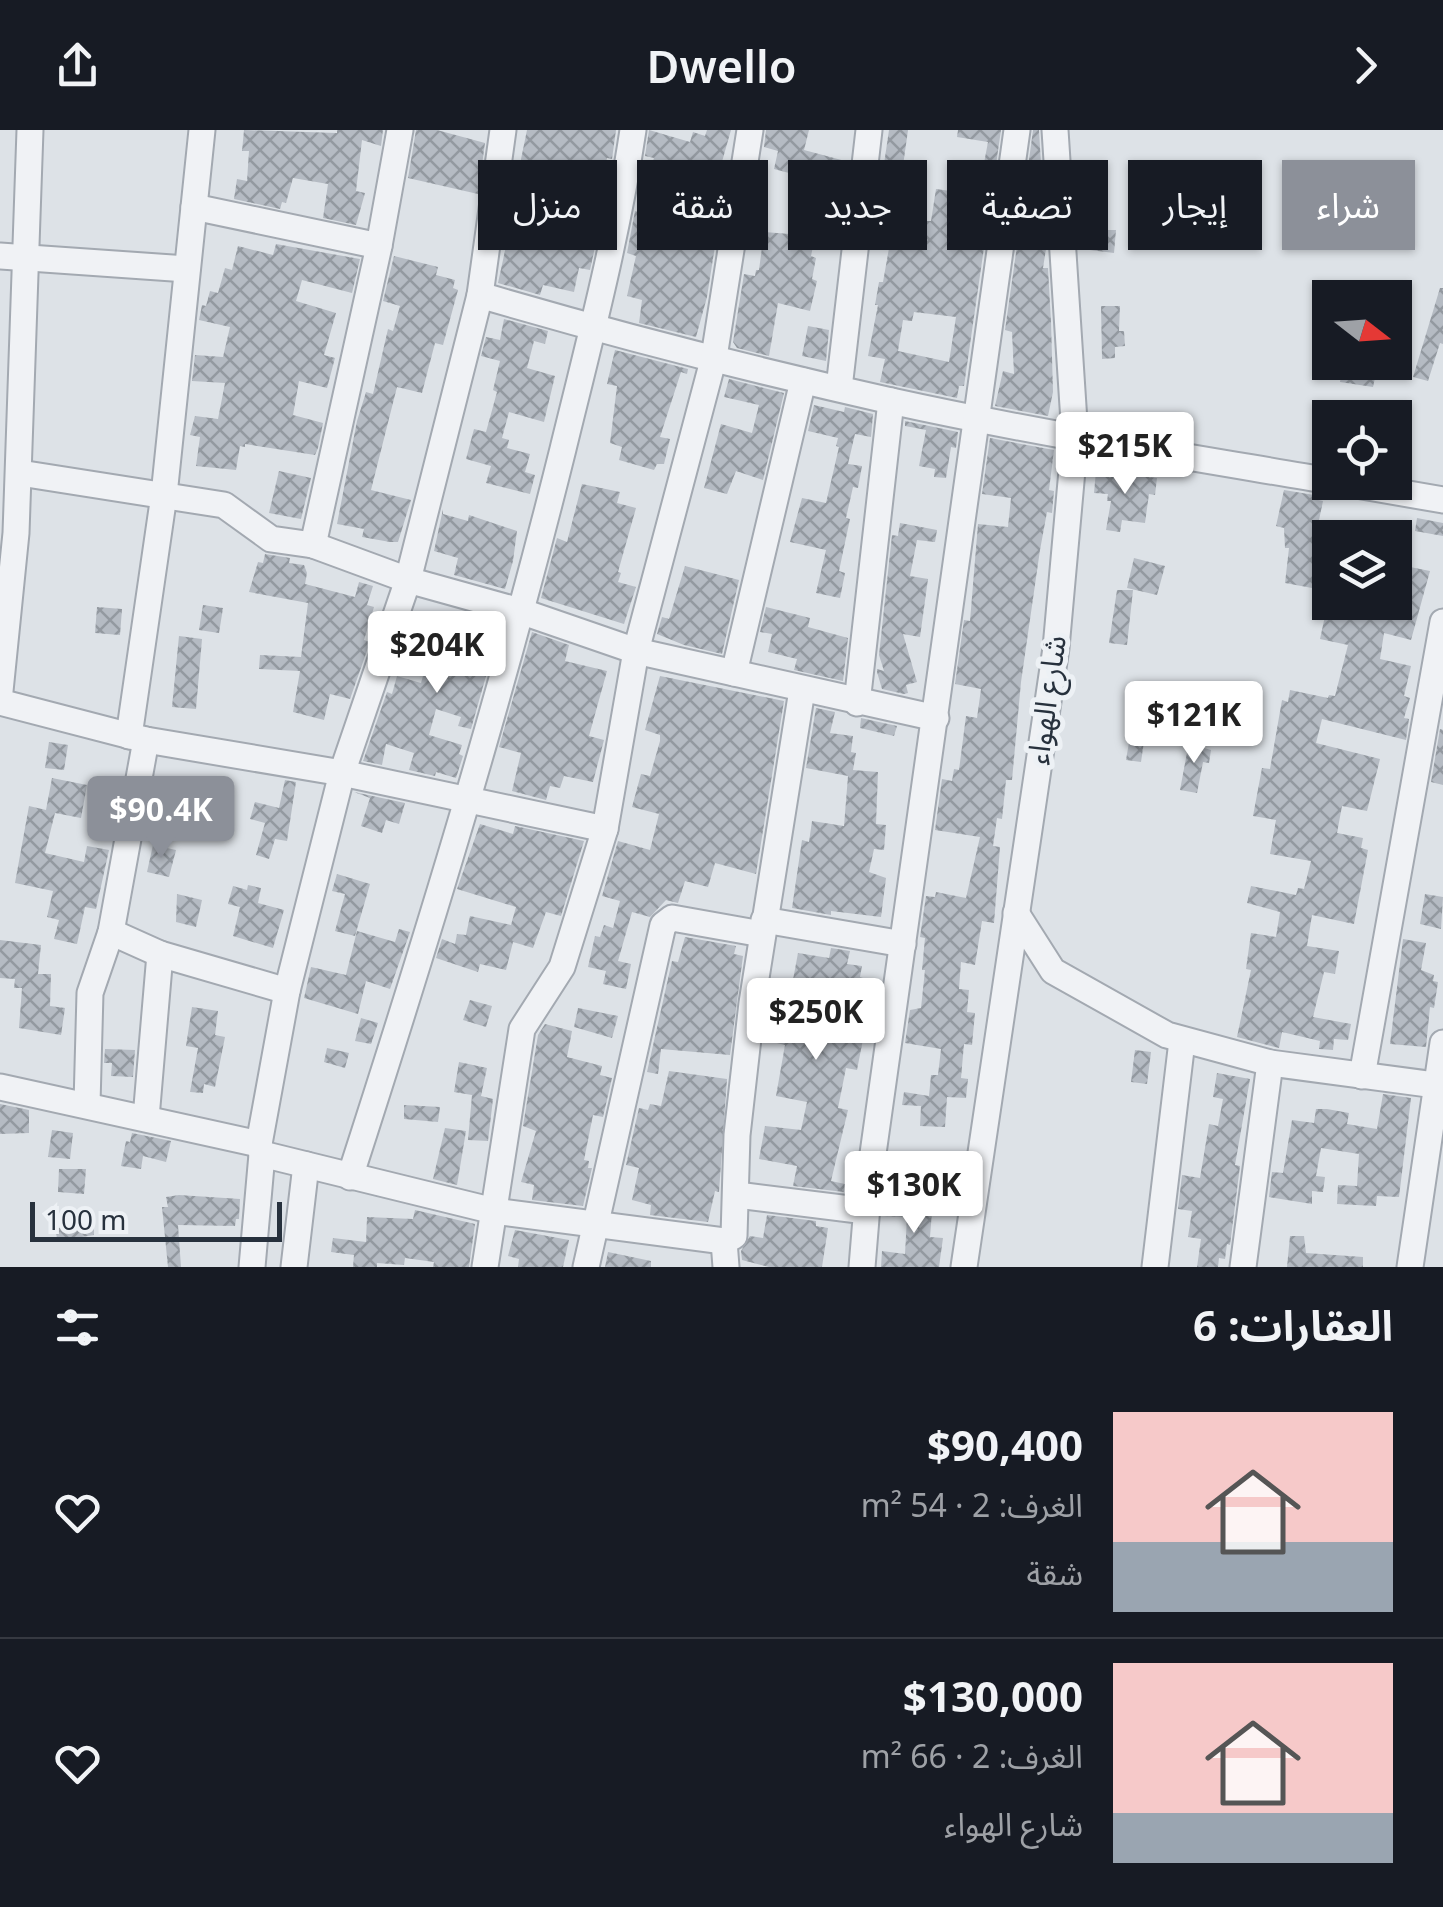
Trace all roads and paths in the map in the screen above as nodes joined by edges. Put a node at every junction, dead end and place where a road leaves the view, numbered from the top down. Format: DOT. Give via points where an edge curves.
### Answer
graph roads {
  1 [pos="30,130"];
  2 [pos="202,130"];
  3 [pos="400,130"];
  4 [pos="504,130"];
  5 [pos="633,130"];
  6 [pos="750,130"];
  7 [pos="869,130"];
  8 [pos="1017,130"];
  9 [pos="1055,130"];
  10 [pos="194,206"];
  11 [pos="380,246"];
  12 [pos="0,256"];
  13 [pos="28,258"];
  14 [pos="187,269"];
  15 [pos="480,295"];
  16 [pos="593,328"];
  17 [pos="714,357"];
  18 [pos="802,381"];
  19 [pos="838,388"];
  20 [pos="891,401"];
  21 [pos="978,419"];
  22 [pos="1075,438"];
  23 [pos="20,472"];
  24 [pos="1312,478"];
  25 [pos="1412,495"];
  26 [pos="164,496"];
  27 [pos="1443,500"];
  28 [pos="8,531"];
  29 [pos="313,545"];
  30 [pos="408,580"];
  31 [pos="523,612"];
  32 [pos="1443,622"];
  33 [pos="636,651"];
  34 [pos="734,673"];
  35 [pos="802,690"];
  36 [pos="0,691"];
  37 [pos="0,702"];
  38 [pos="857,703"];
  39 [pos="936,718"];
  40 [pos="138,738"];
  41 [pos="342,773"];
  42 [pos="467,798"];
  43 [pos="606,829"];
  44 [pos="1016,913"];
  45 [pos="763,927"];
  46 [pos="111,932"];
  47 [pos="904,944"];
  48 [pos="160,954"];
  49 [pos="286,992"];
  50 [pos="1182,1040"];
  51 [pos="1443,1043"];
  52 [pos="1270,1063"];
  53 [pos="1362,1076"];
  54 [pos="0,1086"];
  55 [pos="1440,1086"];
  56 [pos="87,1104"];
  57 [pos="146,1118"];
  58 [pos="261,1149"];
  59 [pos="306,1165"];
  60 [pos="350,1177"];
  61 [pos="869,1182"];
  62 [pos="974,1193"];
  63 [pos="737,1195"];
  64 [pos="494,1210"];
  65 [pos="866,1211"];
  66 [pos="597,1224"];
  67 [pos="724,1241"];
  68 [pos="252,1267"];
  69 [pos="294,1267"];
  70 [pos="485,1267"];
  71 [pos="586,1267"];
  72 [pos="726,1267"];
  73 [pos="862,1267"];
  74 [pos="964,1267"];
  75 [pos="1155,1267"];
  76 [pos="1243,1267"];
  77 [pos="1410,1267"];
  1 -- 13 [label="street"];
  2 -- 10 [label="street"];
  3 -- 11 [label="street"];
  4 -- 15 [label="street"];
  5 -- 16 [label="street"];
  6 -- 17 [label="street"];
  7 -- 19 [label="street"];
  8 -- 21 [label="street"];
  9 -- 22 [label="street, شارع الهواء"];
  10 -- 11 [label="street"];
  10 -- 14 [label="street"];
  11 -- 29 [label="street"];
  12 -- 13 [label="street"];
  13 -- 14 [label="street"];
  13 -- 23 [label="street"];
  14 -- 26 [label="street"];
  15 -- 16 [label="street"];
  15 -- 30 [label="street"];
  16 -- 17 [label="street"];
  16 -- 31 [label="street"];
  17 -- 18 [label="street"];
  17 -- 33 [label="street"];
  18 -- 19 [label="street"];
  18 -- 34 [label="street"];
  19 -- 20 [label="street"];
  20 -- 21 [label="street"];
  20 -- 38 [label="street"];
  21 -- 22 [label="street"];
  21 -- 39 [label="street"];
  22 -- 24 [label="street"];
  22 -- 44 [label="street, شارع الهواء" via="1056,648"];
  23 -- 26 [label="street"];
  23 -- 28 [label="street"];
  25 -- 27 [label="street"];
  26 -- 29 [label="street" via="224,505 271,539"];
  26 -- 40 [label="street"];
  28 -- 36 [label="street"];
  29 -- 30 [label="street"];
  30 -- 31 [label="street"];
  30 -- 41 [label="street"];
  31 -- 33 [label="street"];
  31 -- 42 [label="street"];
  32 -- 53 [label="street"];
  33 -- 34 [label="street"];
  33 -- 43 [label="street"];
  34 -- 35 [label="street"];
  35 -- 38 [label="street"];
  35 -- 45 [label="street"];
  37 -- 40 [label="street"];
  38 -- 39 [label="street"];
  39 -- 47 [label="street"];
  40 -- 41 [label="street"];
  40 -- 46 [label="street"];
  41 -- 42 [label="street"];
  41 -- 49 [label="street"];
  42 -- 43 [label="street"];
  42 -- 60 [label="street"];
  43 -- 64 [label="street" via="562,967 522,1029"];
  44 -- 50 [label="street" via="1053,971"];
  44 -- 62 [label="street, شارع الهواء"];
  45 -- 47 [label="street"];
  45 -- 63 [label="street"];
  45 -- 66 [label="street" via="672,918 664,925"];
  46 -- 48 [label="street"];
  46 -- 56 [label="street" via="90,993"];
  47 -- 61 [label="street"];
  48 -- 49 [label="street"];
  48 -- 57 [label="street"];
  49 -- 58 [label="street"];
  50 -- 52 [label="street"];
  50 -- 75 [label="street"];
  51 -- 55 [label="street"];
  52 -- 53 [label="street"];
  52 -- 76 [label="street"];
  53 -- 55 [label="street"];
  54 -- 56 [label="street"];
  55 -- 77 [label="street"];
  56 -- 57 [label="street"];
  57 -- 58 [label="street"];
  58 -- 59 [label="street"];
  58 -- 68 [label="street"];
  59 -- 60 [label="street"];
  59 -- 69 [label="street"];
  60 -- 64 [label="street"];
  61 -- 62 [label="street"];
  61 -- 65 [label="street"];
  62 -- 74 [label="street, شارع الهواء"];
  63 -- 65 [label="street"];
  63 -- 67 [label="street" via="734,1236"];
  64 -- 66 [label="street"];
  64 -- 70 [label="street"];
  65 -- 73 [label="street"];
  66 -- 67 [label="street"];
  66 -- 71 [label="street"];
  67 -- 72 [label="street"];
}
